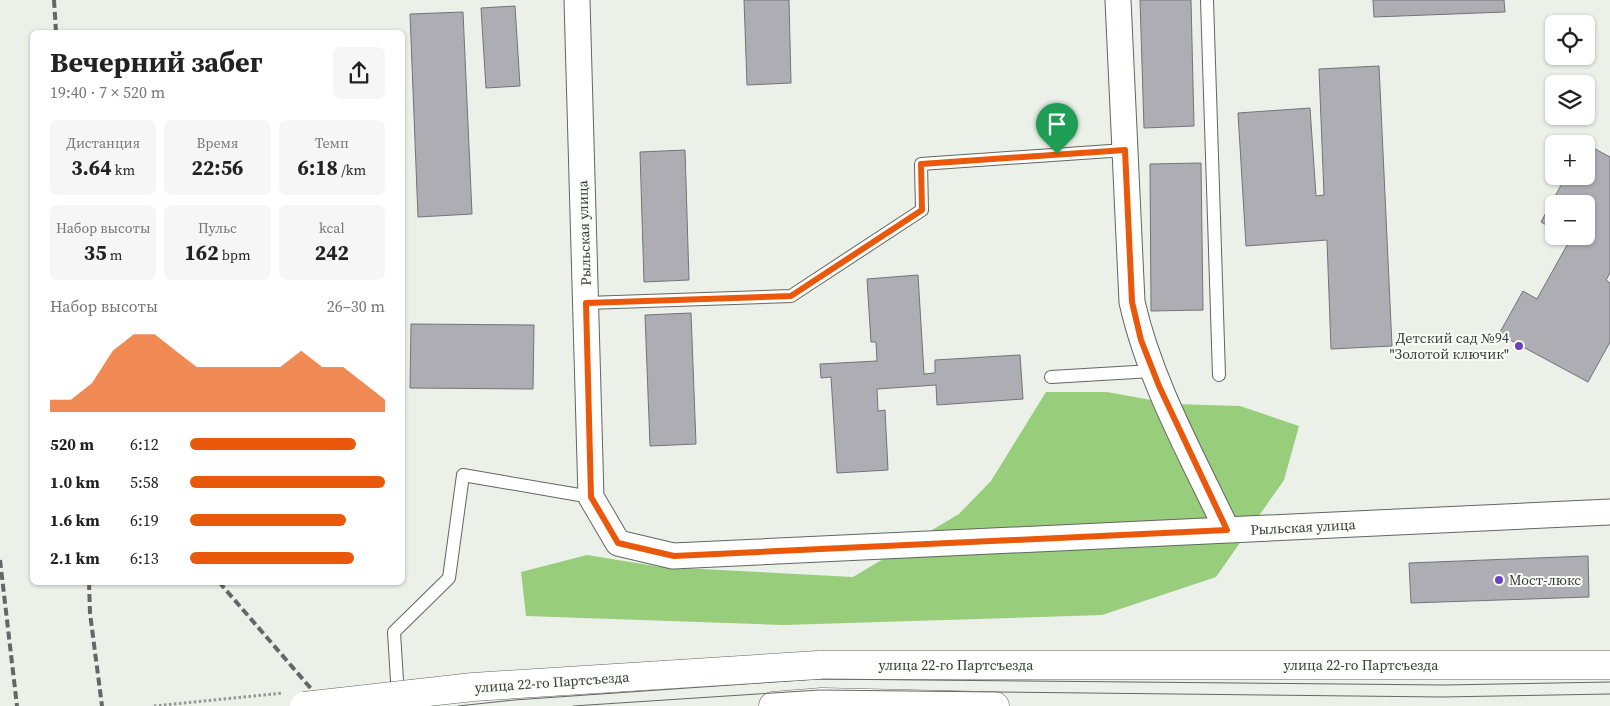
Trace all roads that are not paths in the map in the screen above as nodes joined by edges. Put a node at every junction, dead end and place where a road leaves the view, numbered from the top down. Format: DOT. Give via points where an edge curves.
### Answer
graph roads {
  1 [pos="577,0"];
  2 [pos="1118,0"];
  3 [pos="1207,0"];
  4 [pos="1125,150"];
  5 [pos="586,303"];
  6 [pos="1152,371"];
  7 [pos="1219,375"];
  8 [pos="1051,377"];
  9 [pos="591,497"];
  10 [pos="1610,512"];
  11 [pos="1227,530"];
  12 [pos="1610,665"];
  13 [pos="304,706"];
  14 [pos="399,706"];
  15 [pos="773,706"];
  16 [pos="994,706"];
  1 -- 5 [label="street, Рыльская улица"];
  2 -- 4 [label="street"];
  3 -- 7 [label="lane"];
  4 -- 5 [label="lane" via="921,164 922,210 791,296"];
  4 -- 6 [label="street" via="1132,302"];
  5 -- 9 [label="street, Рыльская улица"];
  6 -- 8 [label="lane"];
  6 -- 11 [label="street"];
  9 -- 11 [label="street, Рыльская улица" via="618,543 674,556"];
  9 -- 14 [label="lane" via="463,475 449,578 394,632"];
  10 -- 11 [label="street, Рыльская улица"];
  12 -- 13 [label="main road, улица 22-го Партсъезда, bridge" via="818,665 473,687"];
  15 -- 16 [label="main road" via="822,702"];
}
